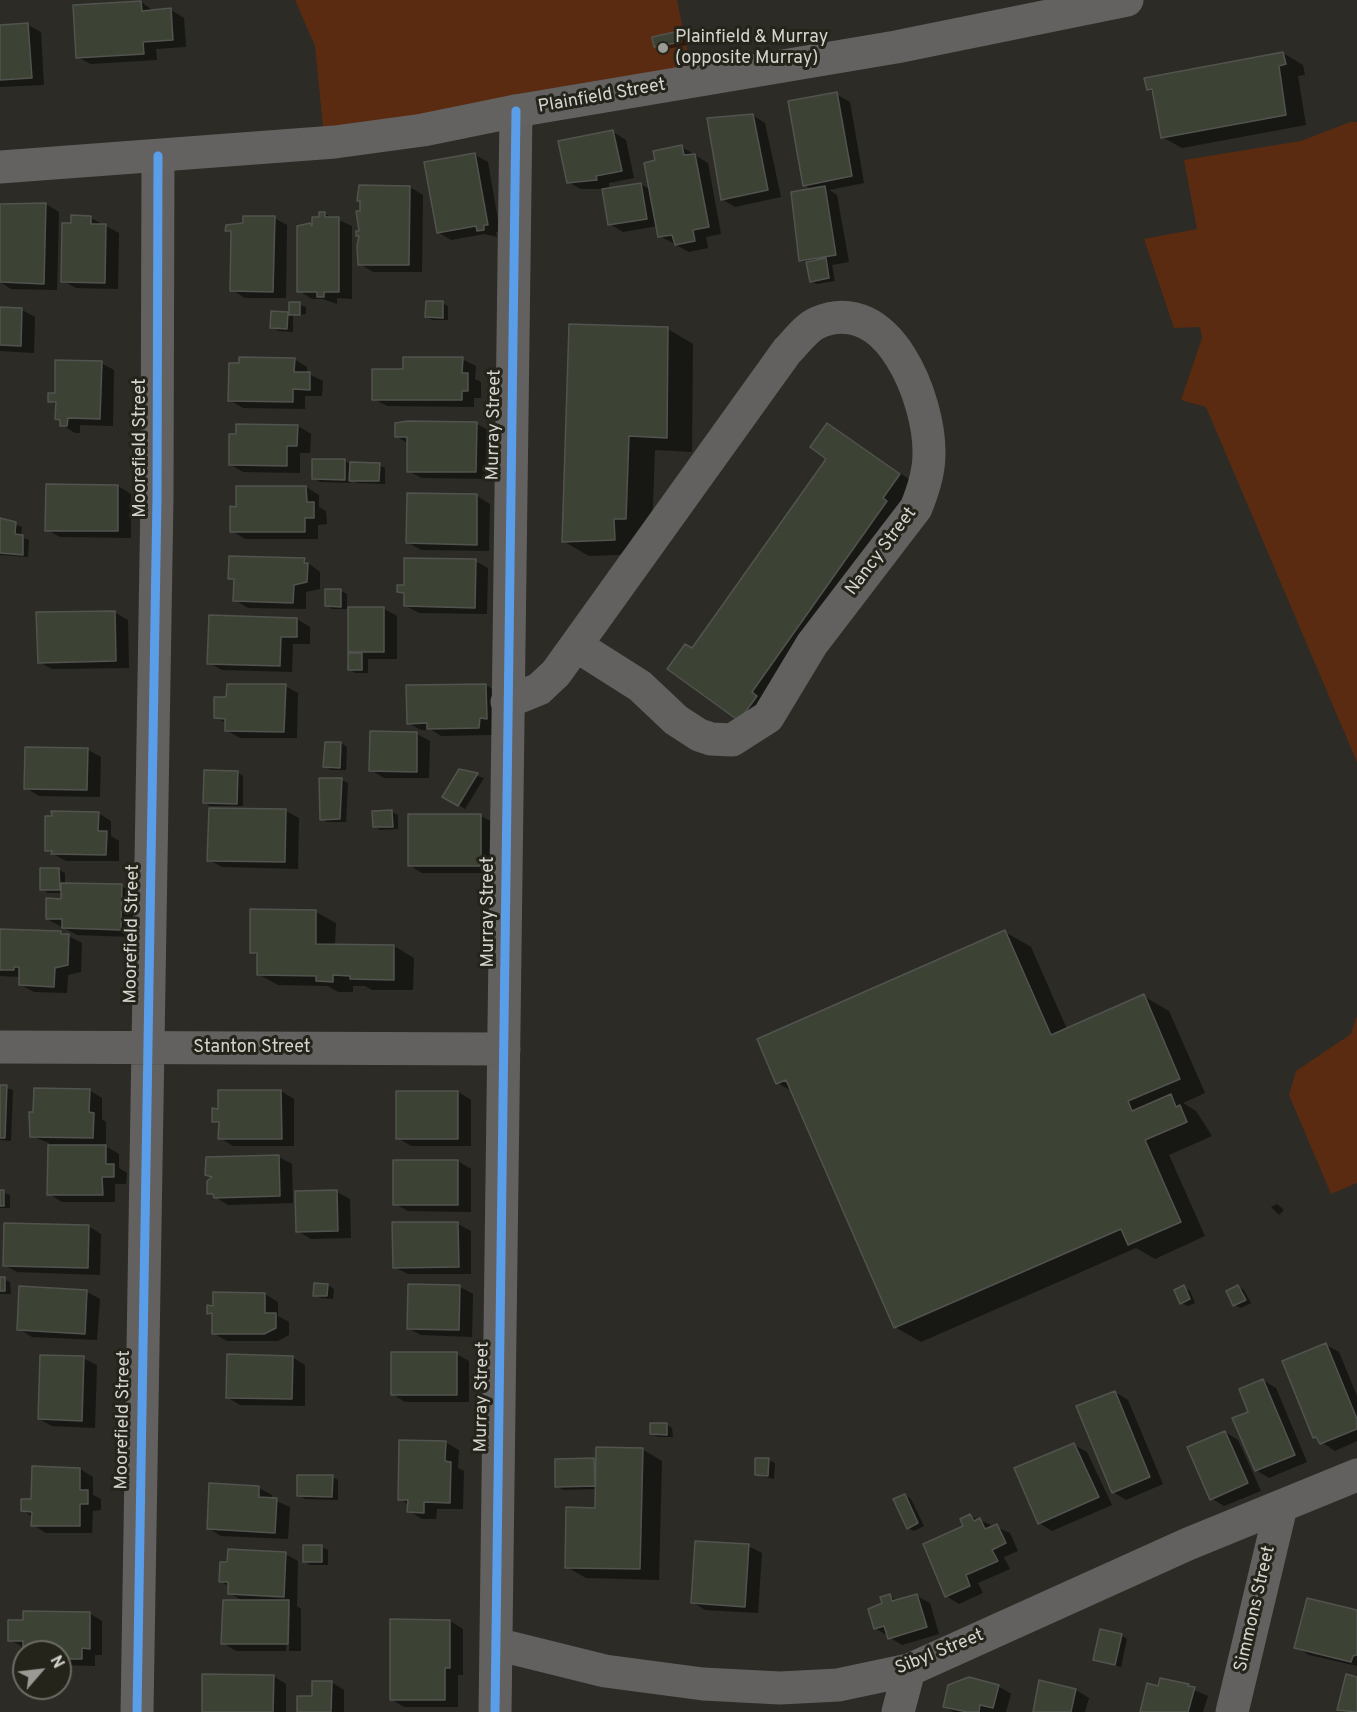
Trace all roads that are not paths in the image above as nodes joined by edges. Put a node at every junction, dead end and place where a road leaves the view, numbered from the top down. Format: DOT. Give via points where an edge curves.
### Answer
graph roads {
  1 [pos="1127,0"];
  2 [pos="516,111"];
  3 [pos="158,156"];
  4 [pos="0,167"];
  5 [pos="577,646"];
  6 [pos="507,702"];
  7 [pos="0,1047"];
  8 [pos="147,1047"];
  9 [pos="504,1049"];
  10 [pos="1357,1475"];
  11 [pos="1281,1507"];
  12 [pos="496,1644"];
  13 [pos="909,1670"];
  14 [pos="137,1712"];
  15 [pos="495,1712"];
  16 [pos="898,1712"];
  17 [pos="1232,1712"];
  1 -- 2 [label="main road, Plainfield Street" via="896,47"];
  2 -- 3 [label="main road, Plainfield Street" via="423,130 335,142"];
  2 -- 6 [label="street, Murray Street"];
  3 -- 4 [label="main road, Plainfield Street"];
  3 -- 8 [label="street, Moorefield Street" via="157,497"];
  5 -- 5 [label="street, Nancy Street" via="787,351 816,324 832,319 863,322 892,341 919,392 926,415 930,455 924,489 910,517 812,644 768,717 732,740 711,740 675,720 640,686"];
  5 -- 6 [label="street, Nancy Street" via="539,690"];
  6 -- 9 [label="street, Murray Street"];
  7 -- 8 [label="street, Stanton Street"];
  8 -- 9 [label="street, Stanton Street"];
  8 -- 14 [label="street, Moorefield Street"];
  9 -- 12 [label="street, Murray Street"];
  10 -- 11 [label="street, Sibyl Street"];
  11 -- 13 [label="street, Sibyl Street" via="1188,1544"];
  11 -- 17 [label="street, Simmons Street"];
  12 -- 13 [label="street, Sibyl Street" via="604,1671 703,1684 780,1688 838,1684"];
  12 -- 15 [label="street, Murray Street"];
  13 -- 16 [label="street"];
}
